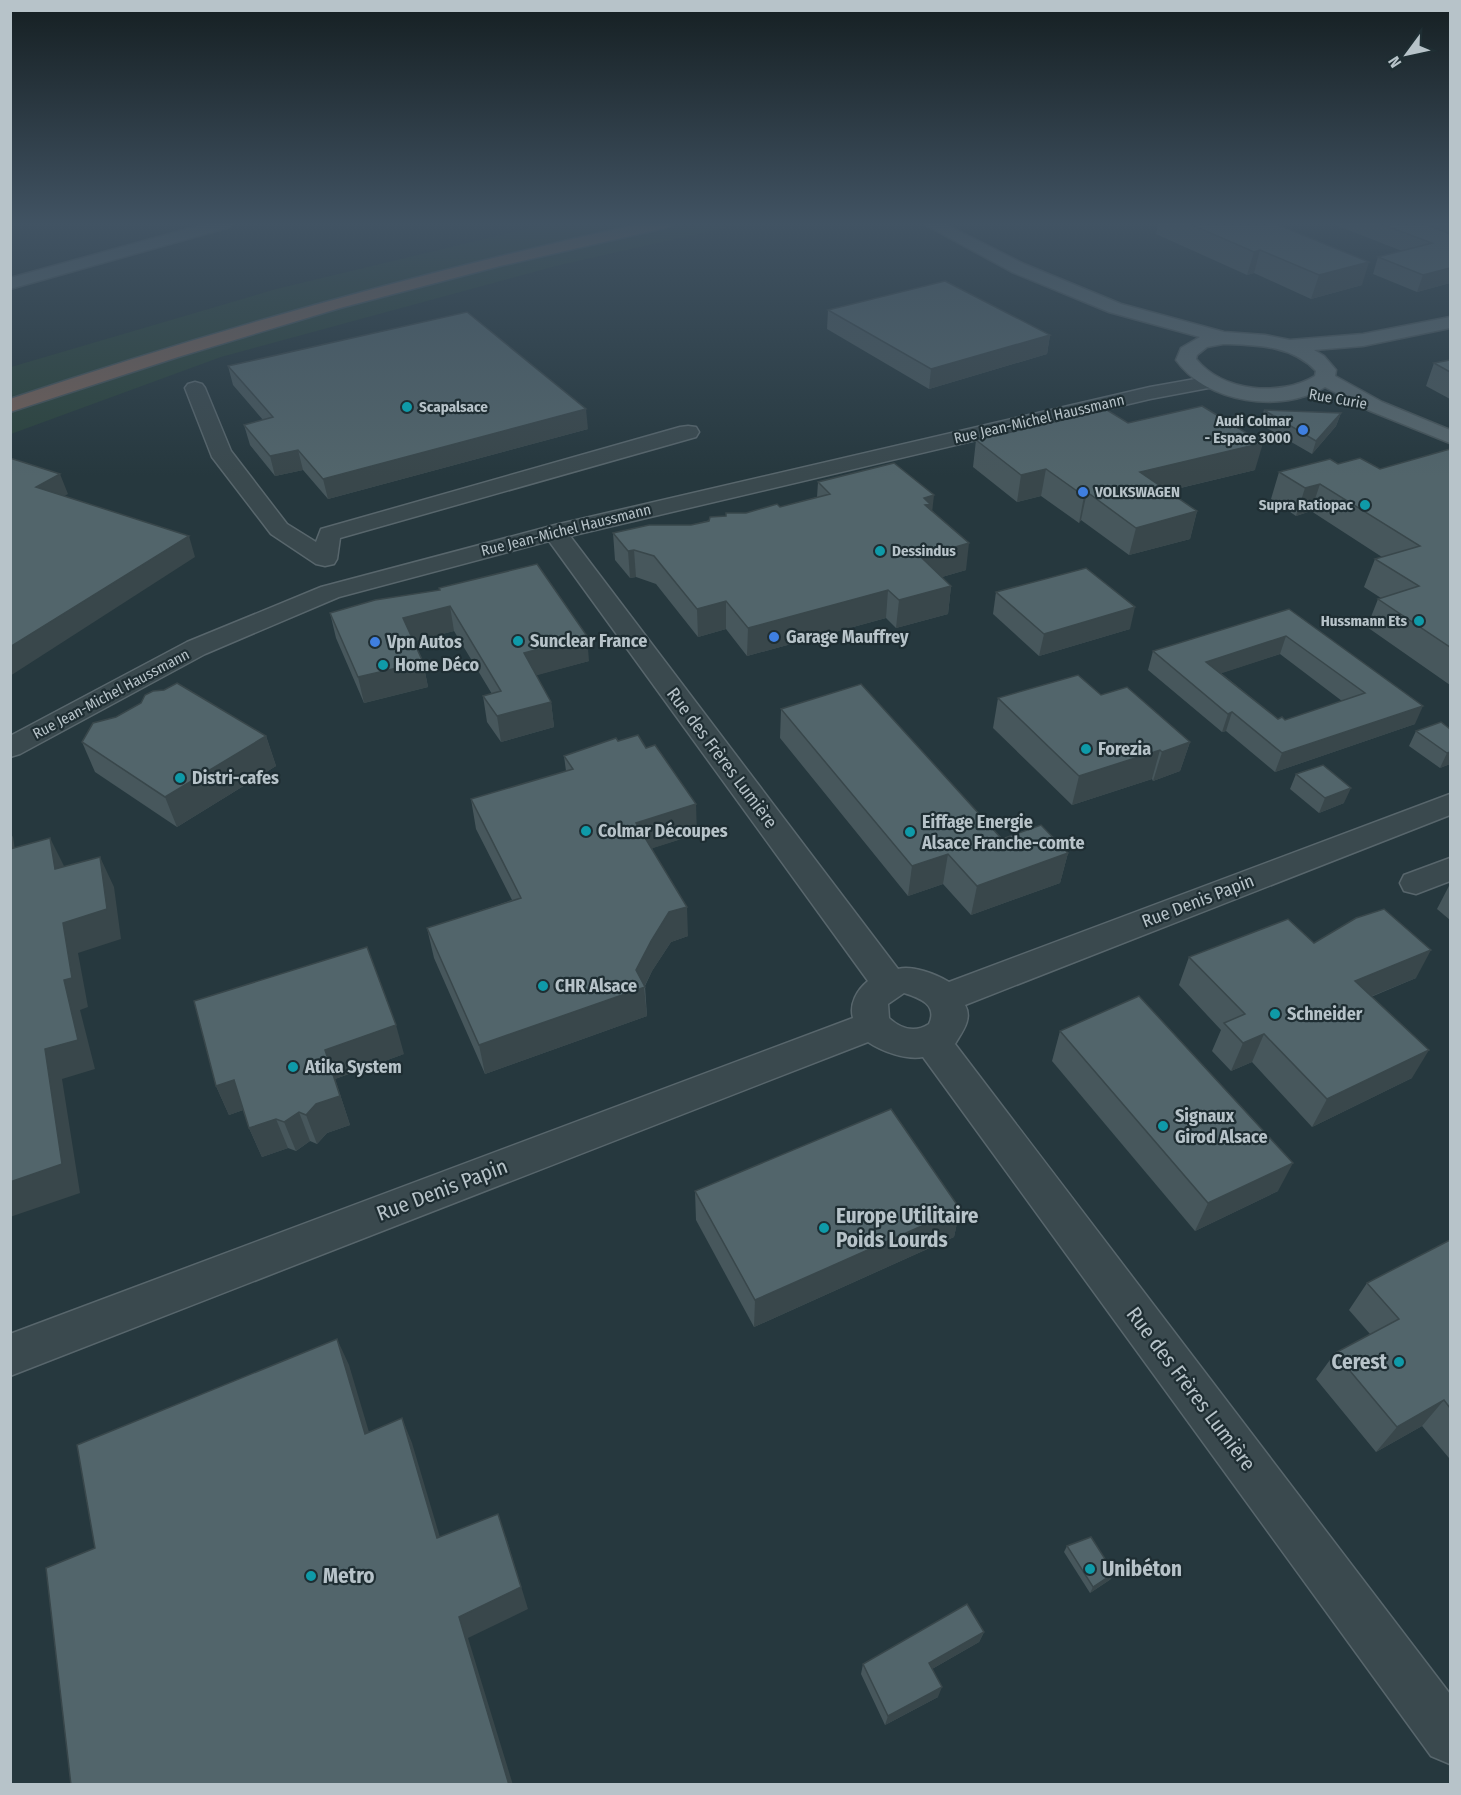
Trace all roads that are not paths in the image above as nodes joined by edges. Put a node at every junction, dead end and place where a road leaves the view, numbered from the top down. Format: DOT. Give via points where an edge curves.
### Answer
graph roads {
  1 [pos="278,308"];
  2 [pos="319,308"];
  3 [pos="1115,308"];
  4 [pos="1450,322"];
  5 [pos="1223,338"];
  6 [pos="1363,340"];
  7 [pos="1290,346"];
  8 [pos="1190,361"];
  9 [pos="1322,370"];
  10 [pos="1212,382"];
  11 [pos="195,388"];
  12 [pos="10,390"];
  13 [pos="1300,392"];
  14 [pos="1150,393"];
  15 [pos="10,406"];
  16 [pos="1375,406"];
  17 [pos="688,432"];
  18 [pos="1450,436"];
  19 [pos="555,532"];
  20 [pos="10,748"];
  21 [pos="1450,804"];
  22 [pos="1450,869"];
  23 [pos="1416,883"];
  24 [pos="889,983"];
  25 [pos="945,998"];
  26 [pos="874,1025"];
  27 [pos="932,1041"];
  28 [pos="10,1354"];
  29 [pos="1450,1737"];
  1 -- 12 [label="highway"];
  2 -- 15 [label="highway"];
  3 -- 5 [label="main road"];
  3 -- 8 [label="main road"];
  4 -- 6 [label="main road"];
  5 -- 7 [label="main road"];
  5 -- 8 [label="main road" via="1201,343"];
  6 -- 7 [label="main road"];
  6 -- 9 [label="main road"];
  7 -- 9 [label="main road, Rue Curie"];
  8 -- 10 [label="main road"];
  8 -- 14 [label="street, Rue Jean-Michel Haussmann"];
  9 -- 13 [label="main road" via="1316,387"];
  9 -- 16 [label="main road, Rue Curie"];
  10 -- 13 [label="main road" via="1256,394"];
  10 -- 14 [label="street, Rue Jean-Michel Haussmann"];
  11 -- 17 [label="street" via="220,452 279,529 325,559 329,534"];
  13 -- 16 [label="main road, Rue Curie"];
  14 -- 19 [label="street, Rue Jean-Michel Haussmann"];
  16 -- 18 [label="main road, Rue Curie"];
  19 -- 20 [label="street, Rue Jean-Michel Haussmann" via="330,592 196,648"];
  19 -- 24 [label="street, Rue des Frères Lumière"];
  21 -- 25 [label="street, Rue Denis Papin"];
  22 -- 23 [label="street"];
  24 -- 25 [label="street" via="920,982"];
  24 -- 26 [label="street" via="877,990 870,1001"];
  25 -- 27 [label="street" via="951,1022"];
  26 -- 27 [label="street" via="900,1042"];
  26 -- 28 [label="street, Rue Denis Papin"];
  27 -- 29 [label="street, Rue des Frères Lumière"];
}
